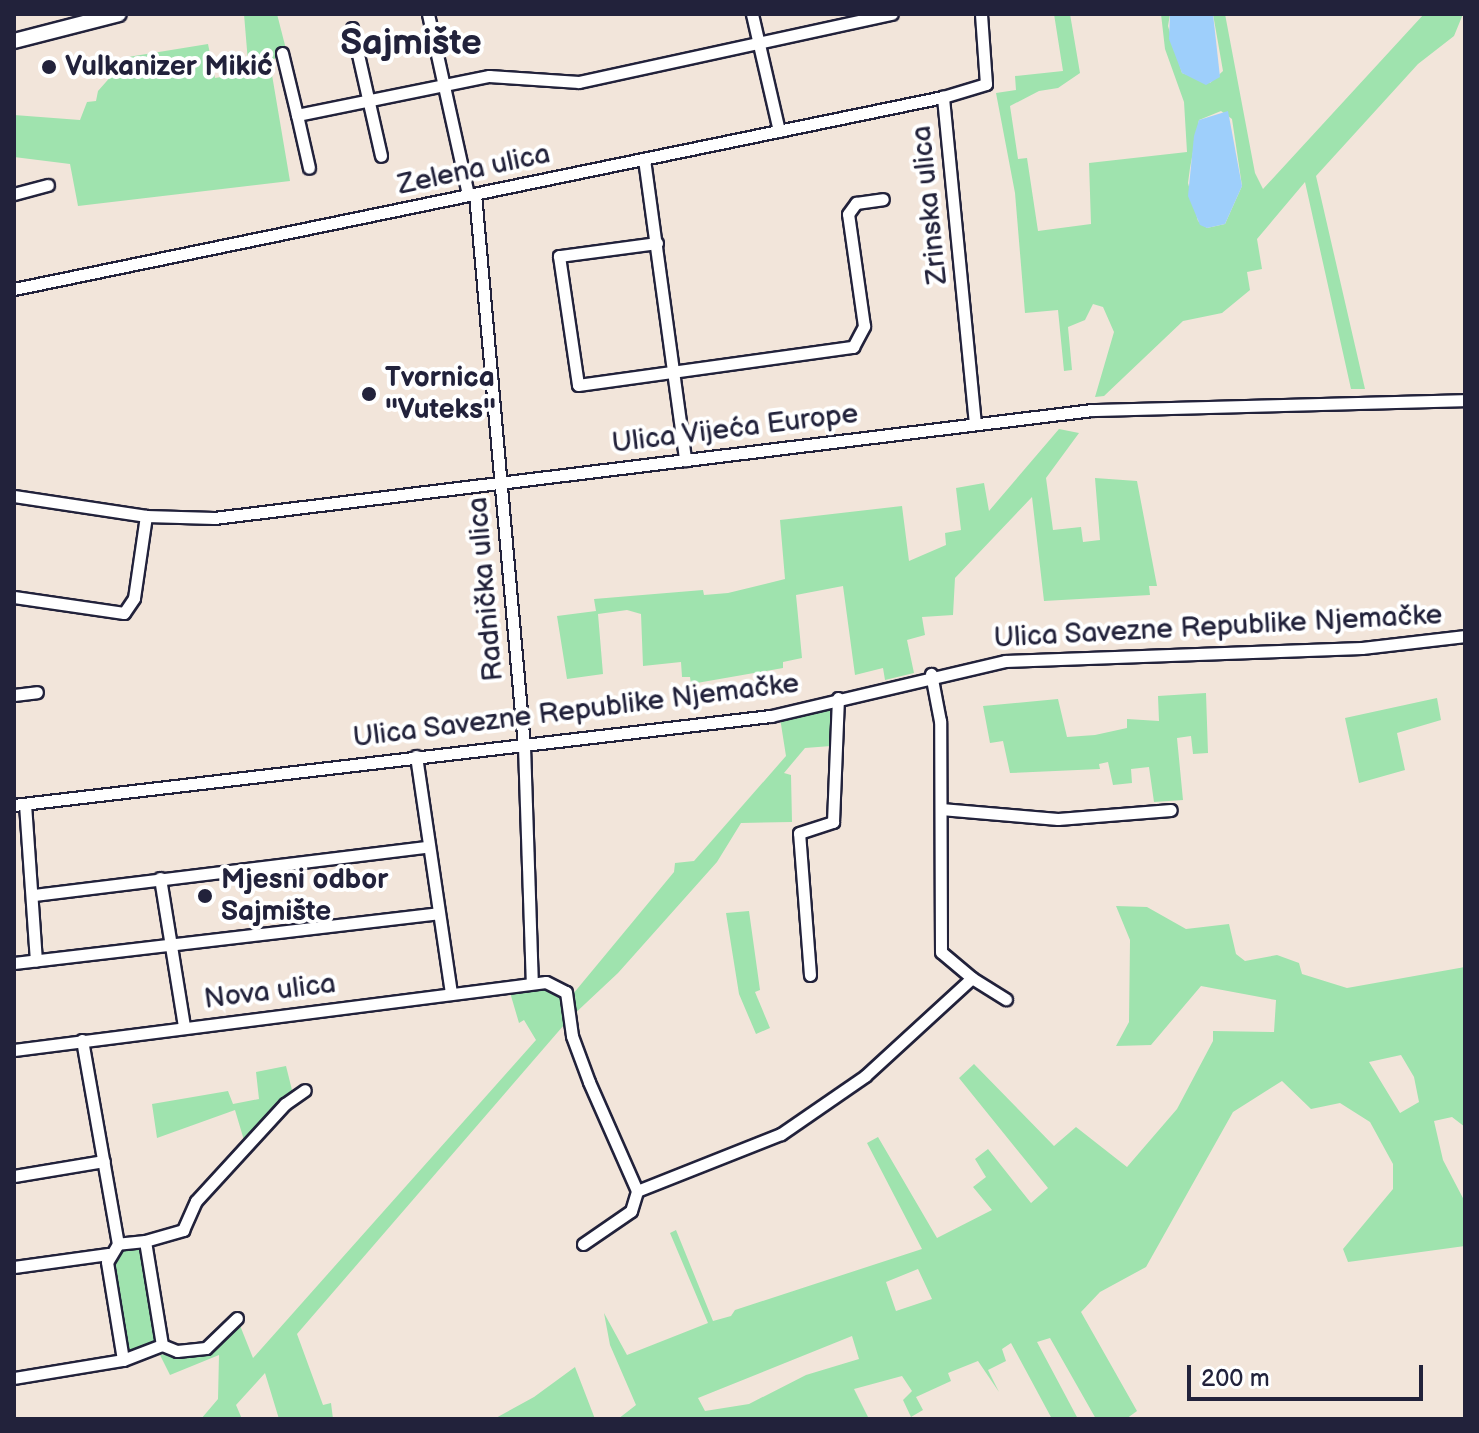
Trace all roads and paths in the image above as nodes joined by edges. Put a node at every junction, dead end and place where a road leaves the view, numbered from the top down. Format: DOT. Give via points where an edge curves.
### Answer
graph roads {
  1 [pos="119,14"];
  2 [pos="428,14"];
  3 [pos="752,14"];
  4 [pos="892,14"];
  5 [pos="981,14"];
  6 [pos="352,28"];
  7 [pos="14,41"];
  8 [pos="760,42"];
  9 [pos="282,53"];
  10 [pos="443,82"];
  11 [pos="943,97"];
  12 [pos="369,99"];
  13 [pos="297,115"];
  14 [pos="779,131"];
  15 [pos="381,156"];
  16 [pos="644,159"];
  17 [pos="309,168"];
  18 [pos="48,185"];
  19 [pos="14,194"];
  20 [pos="472,195"];
  21 [pos="883,199"];
  22 [pos="657,243"];
  23 [pos="14,289"];
  24 [pos="673,373"];
  25 [pos="1465,400"];
  26 [pos="975,424"];
  27 [pos="685,460"];
  28 [pos="501,483"];
  29 [pos="14,496"];
  30 [pos="146,516"];
  31 [pos="14,597"];
  32 [pos="1465,636"];
  33 [pos="931,674"];
  34 [pos="37,692"];
  35 [pos="14,695"];
  36 [pos="838,698"];
  37 [pos="524,746"];
  38 [pos="416,756"];
  39 [pos="20,804"];
  40 [pos="941,809"];
  41 [pos="1171,810"];
  42 [pos="426,847"];
  43 [pos="160,878"];
  44 [pos="34,895"];
  45 [pos="438,913"];
  46 [pos="174,943"];
  47 [pos="36,961"];
  48 [pos="14,963"];
  49 [pos="810,975"];
  50 [pos="972,978"];
  51 [pos="532,982"];
  52 [pos="451,993"];
  53 [pos="1006,999"];
  54 [pos="184,1026"];
  55 [pos="82,1040"];
  56 [pos="14,1050"];
  57 [pos="305,1090"];
  58 [pos="104,1161"];
  59 [pos="14,1176"];
  60 [pos="640,1189"];
  61 [pos="145,1241"];
  62 [pos="118,1244"];
  63 [pos="583,1244"];
  64 [pos="108,1254"];
  65 [pos="14,1267"];
  66 [pos="237,1318"];
  67 [pos="162,1345"];
  68 [pos="123,1360"];
  69 [pos="14,1378"];
  1 -- 7 [label="main road"];
  2 -- 10 [label="street, Radnička ulica"];
  3 -- 8 [label="street"];
  4 -- 8 [label="street"];
  5 -- 11 [label="street, Zrinska ulica" via="986,84"];
  6 -- 12 [label="street"];
  8 -- 10 [label="street" via="579,82 489,76"];
  8 -- 14 [label="street"];
  9 -- 13 [label="street"];
  10 -- 12 [label="street"];
  10 -- 20 [label="street, Radnička ulica"];
  11 -- 14 [label="street, Zelena ulica"];
  11 -- 26 [label="street, Zrinska ulica"];
  12 -- 13 [label="street"];
  12 -- 15 [label="street"];
  13 -- 17 [label="street"];
  14 -- 16 [label="street, Zelena ulica"];
  16 -- 20 [label="street, Zelena ulica"];
  16 -- 22 [label="street"];
  18 -- 19 [label="street"];
  20 -- 23 [label="street, Zelena ulica"];
  20 -- 28 [label="street, Radnička ulica"];
  21 -- 24 [label="street" via="856,203 848,214 864,326 853,347"];
  22 -- 24 [label="street"];
  22 -- 24 [label="street" via="559,256 578,385"];
  24 -- 27 [label="street"];
  25 -- 26 [label="street, Ulica Vijeća Europe" via="1124,407"];
  26 -- 27 [label="street, Ulica Vijeća Europe"];
  27 -- 28 [label="street, Ulica Vijeća Europe"];
  28 -- 30 [label="street, Ulica Vijeća Europe" via="230,517"];
  28 -- 37 [label="street, Radnička ulica"];
  29 -- 30 [label="street, Ulica Vijeća Europe"];
  30 -- 31 [label="street" via="134,598 124,613"];
  32 -- 33 [label="street, Ulica Savezne Republike Njemačke" via="1362,648 1041,658"];
  33 -- 36 [label="street, Ulica Savezne Republike Njemačke"];
  33 -- 40 [label="street" via="940,721"];
  34 -- 35 [label="street"];
  36 -- 37 [label="street, Ulica Savezne Republike Njemačke" via="771,716"];
  36 -- 49 [label="street" via="833,822 828,828 802,829 798,839"];
  37 -- 38 [label="street, Ulica Savezne Republike Njemačke"];
  37 -- 51 [label="street, Radnička ulica"];
  38 -- 39 [label="street, Ulica Savezne Republike Njemačke"];
  38 -- 42 [label="street"];
  39 -- 44 [label="street, Ulica Savezne Republike Njemačke"];
  40 -- 41 [label="street" via="1058,819"];
  40 -- 50 [label="street" via="941,952"];
  42 -- 43 [label="street"];
  42 -- 45 [label="street"];
  43 -- 44 [label="street"];
  43 -- 46 [label="street"];
  44 -- 47 [label="street, Ulica Savezne Republike Njemačke"];
  45 -- 46 [label="street"];
  45 -- 52 [label="street"];
  46 -- 47 [label="street"];
  46 -- 54 [label="street"];
  47 -- 48 [label="street"];
  50 -- 53 [label="street"];
  50 -- 60 [label="street" via="925,1026 806,1121"];
  51 -- 52 [label="street, Nova ulica"];
  51 -- 60 [label="street" via="558,985 566,992 585,1070"];
  52 -- 54 [label="street, Nova ulica"];
  54 -- 55 [label="street, Nova ulica"];
  55 -- 56 [label="street, Nova ulica"];
  55 -- 58 [label="street"];
  57 -- 61 [label="street" via="285,1104 196,1201 183,1230"];
  58 -- 59 [label="street"];
  58 -- 62 [label="street"];
  60 -- 63 [label="street" via="631,1211"];
  61 -- 62 [label="street"];
  61 -- 67 [label="street"];
  62 -- 64 [label="street"];
  64 -- 65 [label="street"];
  64 -- 68 [label="street"];
  66 -- 67 [label="street" via="206,1348 177,1351"];
  67 -- 68 [label="street"];
  68 -- 69 [label="street"];
}
